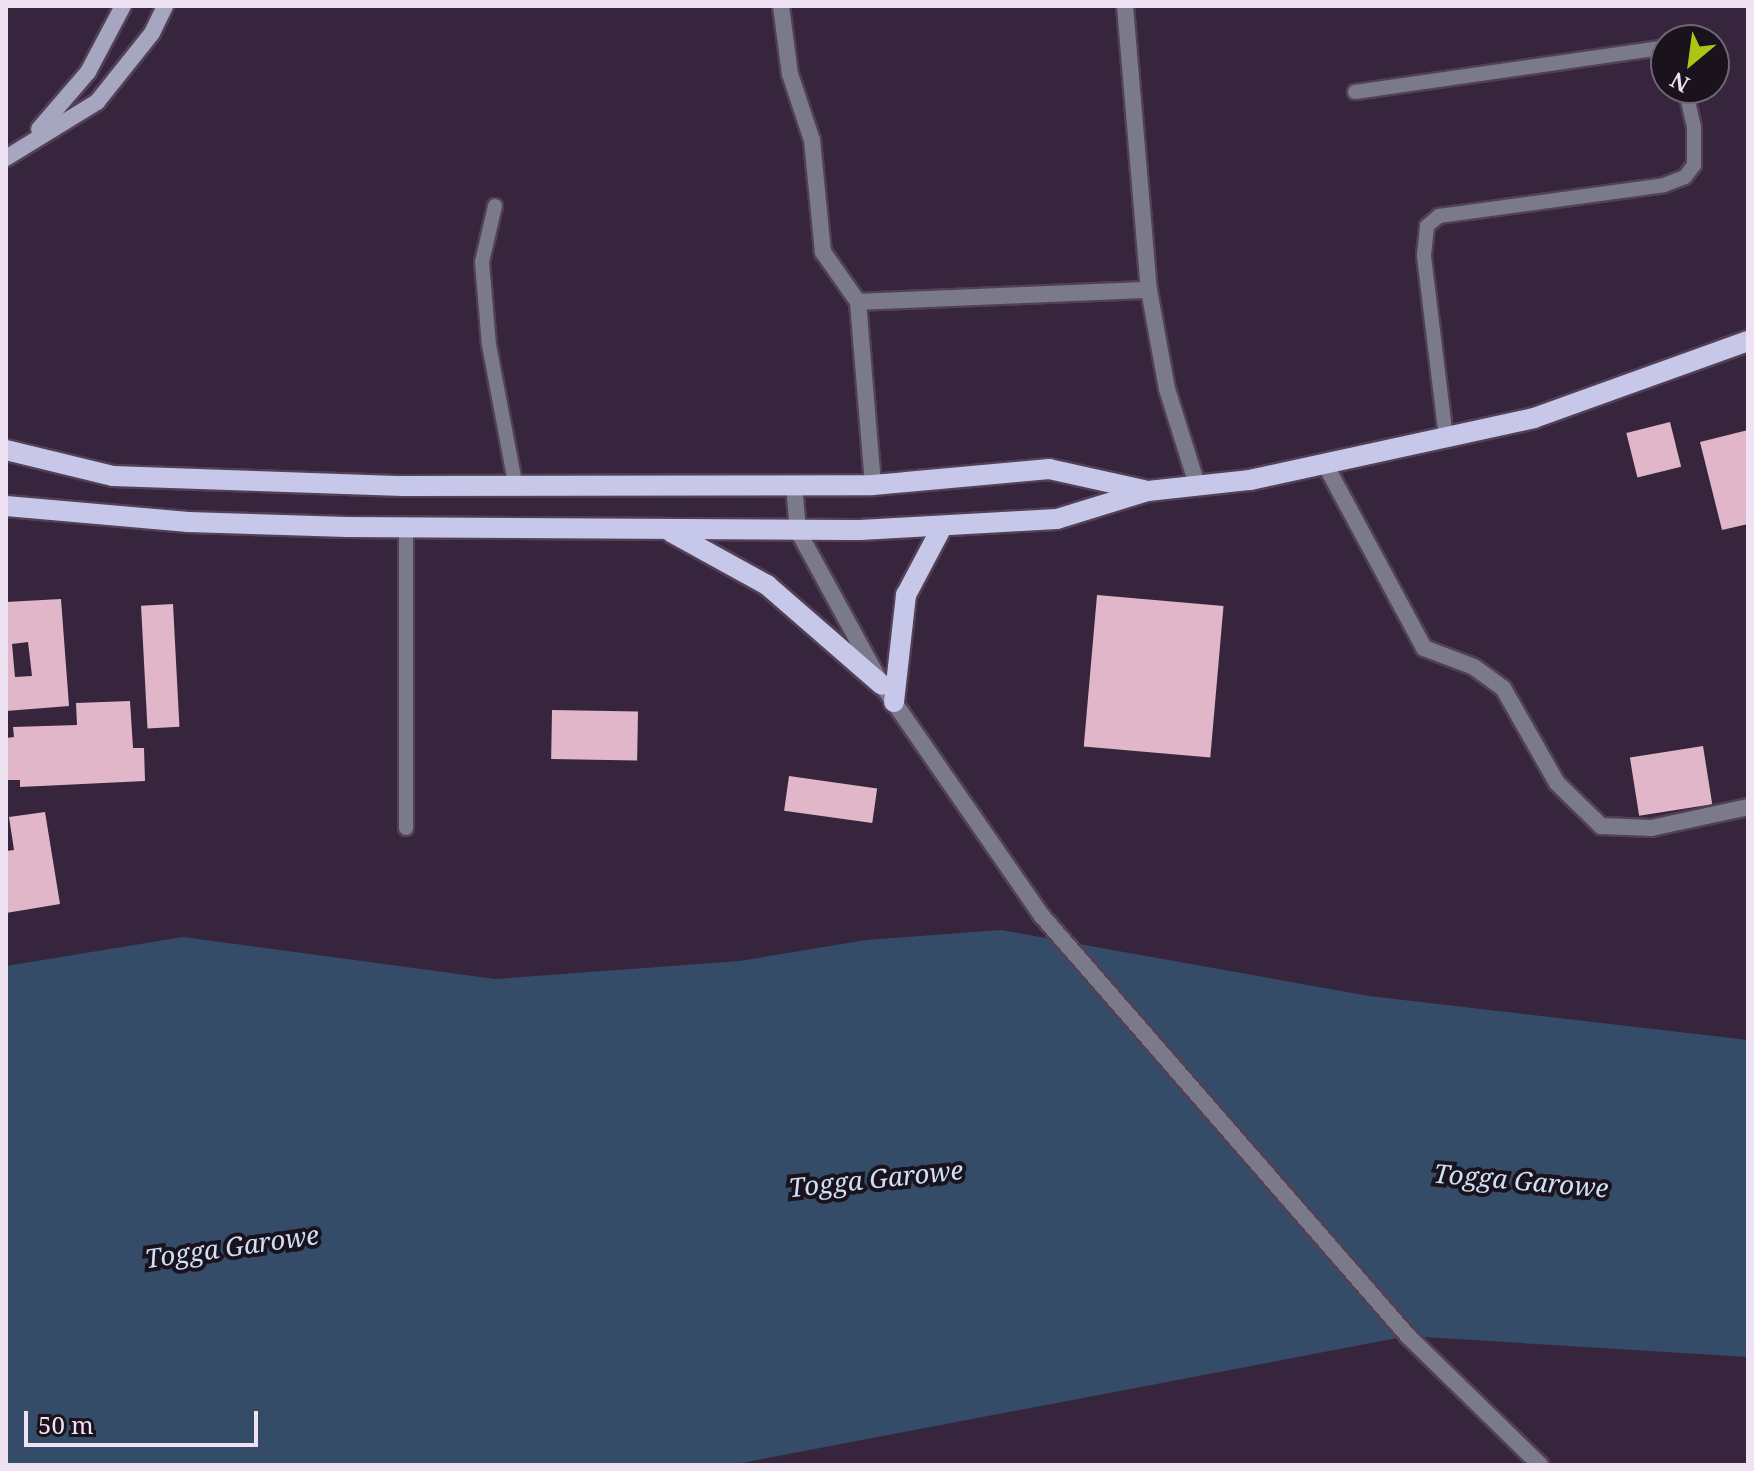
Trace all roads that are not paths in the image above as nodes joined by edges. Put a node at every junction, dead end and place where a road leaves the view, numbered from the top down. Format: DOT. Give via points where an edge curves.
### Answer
graph roads {
  1 [pos="123,6"];
  2 [pos="165,6"];
  3 [pos="781,6"];
  4 [pos="1125,6"];
  5 [pos="1650,49"];
  6 [pos="1355,92"];
  7 [pos="1689,104"];
  8 [pos="31,139"];
  9 [pos="6,158"];
  10 [pos="495,206"];
  11 [pos="1149,290"];
  12 [pos="858,302"];
  13 [pos="1748,341"];
  14 [pos="1446,438"];
  15 [pos="6,450"];
  16 [pos="1325,464"];
  17 [pos="794,485"];
  18 [pos="873,485"];
  19 [pos="1197,485"];
  20 [pos="516,488"];
  21 [pos="1148,491"];
  22 [pos="6,506"];
  23 [pos="406,527"];
  24 [pos="941,529"];
  25 [pos="668,530"];
  26 [pos="798,531"];
  27 [pos="888,694"];
  28 [pos="1748,807"];
  29 [pos="406,828"];
  30 [pos="1540,1465"];
  1 -- 8 [label="street" via="88,72"];
  2 -- 8 [label="street" via="152,33 97,102"];
  3 -- 12 [label="street" via="790,74 812,140 823,252"];
  4 -- 11 [label="street"];
  5 -- 6 [label="lane"];
  7 -- 14 [label="lane" via="1694,165 1685,177 1664,185 1439,216 1427,226 1424,255"];
  8 -- 9 [label="street"];
  10 -- 20 [label="lane" via="482,262 485,303"];
  11 -- 12 [label="street"];
  11 -- 19 [label="street" via="1167,389"];
  12 -- 18 [label="street"];
  13 -- 14 [label="main road" via="1534,418"];
  14 -- 16 [label="main road"];
  15 -- 20 [label="main road" via="113,476"];
  16 -- 19 [label="main road"];
  16 -- 28 [label="street" via="1424,648 1474,667 1503,688 1557,783 1601,826 1651,828"];
  17 -- 18 [label="main road"];
  17 -- 20 [label="main road"];
  17 -- 26 [label="street"];
  18 -- 21 [label="main road" via="1049,469"];
  19 -- 21 [label="main road"];
  21 -- 24 [label="main road" via="1057,519"];
  22 -- 23 [label="main road" via="202,523"];
  23 -- 25 [label="main road"];
  23 -- 29 [label="lane"];
  24 -- 26 [label="main road"];
  24 -- 27 [label="main road" via="906,595"];
  25 -- 26 [label="main road"];
  25 -- 27 [label="main road" via="767,585"];
  26 -- 27 [label="street"];
  27 -- 30 [label="street" via="1042,916 1408,1336"];
}
